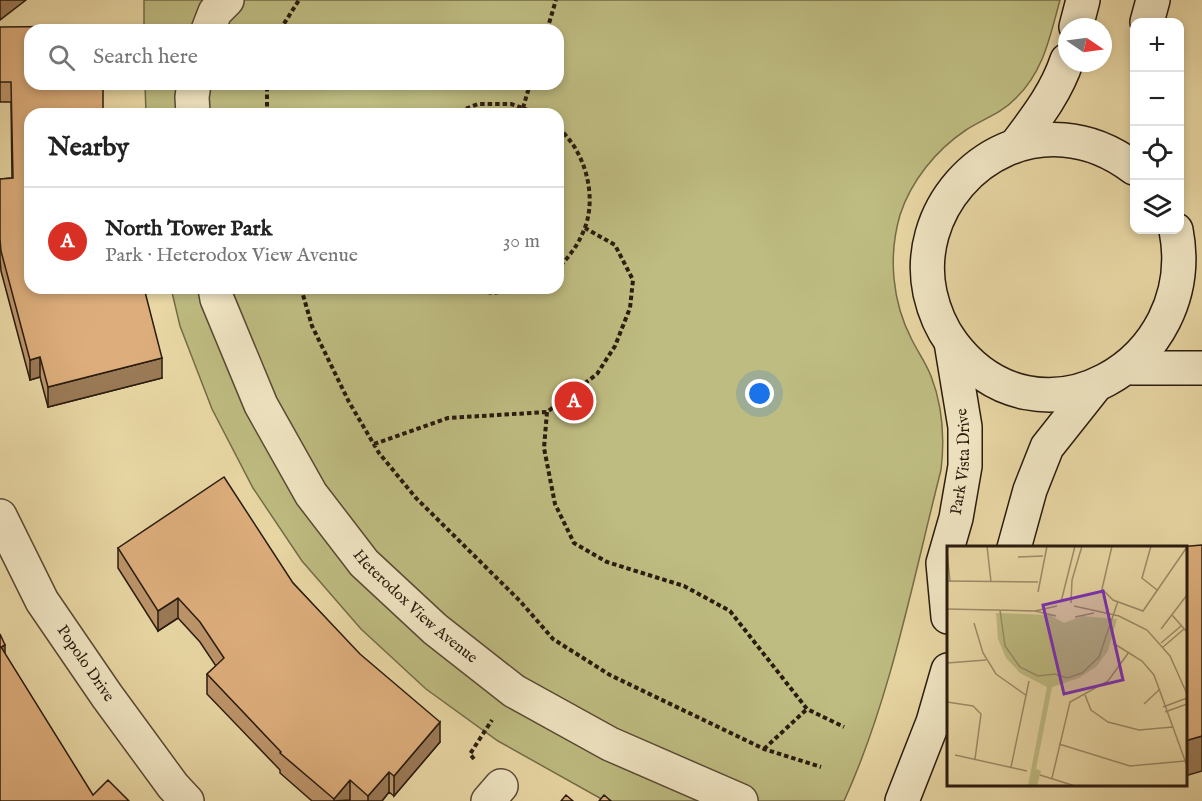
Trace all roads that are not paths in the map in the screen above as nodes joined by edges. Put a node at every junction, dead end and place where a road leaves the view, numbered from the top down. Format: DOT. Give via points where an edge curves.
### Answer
graph roads {
  1 [pos="227,0"];
  2 [pos="1083,0"];
  3 [pos="1153,0"];
  4 [pos="1078,18"];
  5 [pos="1148,18"];
  6 [pos="210,24"];
  7 [pos="1063,72"];
  8 [pos="193,90"];
  9 [pos="193,108"];
  10 [pos="1016,146"];
  11 [pos="1130,165"];
  12 [pos="1186,242"];
  13 [pos="216,294"];
  14 [pos="951,342"];
  15 [pos="1133,368"];
  16 [pos="1202,368"];
  17 [pos="1093,389"];
  18 [pos="0,516"];
  19 [pos="948,546"];
  20 [pos="1015,546"];
  21 [pos="947,549"];
  22 [pos="947,606"];
  23 [pos="947,673"];
  24 [pos="187,801"];
  25 [pos="741,801"];
  26 [pos="902,801"];
  1 -- 6 [label="street" via="215,12"];
  2 -- 4 [label="street"];
  3 -- 5 [label="street"];
  7 -- 10 [label="street" via="1047,103"];
  8 -- 9 [label="street"];
  10 -- 11 [label="street" via="1047,140 1079,142 1110,152"];
  10 -- 14 [label="street" via="987,159 968,174 937,219 928,250 928,282 936,314"];
  12 -- 15 [label="street" via="1181,252 1181,284 1172,315 1156,343"];
  13 -- 25 [label="street, Heterodox View Avenue" via="261,405 311,494 364,563 435,629 514,691 610,744"];
  14 -- 17 [label="street" via="972,365 1014,389 1054,395"];
  14 -- 19 [label="street, Park Vista Drive" via="965,427 965,466"];
  15 -- 16 [label="street"];
  15 -- 17 [label="street"];
  17 -- 20 [label="street" via="1047,447"];
  18 -- 24 [label="street, Popolo Drive" via="42,601 172,786"];
  21 -- 22 [label="street, Park Vista Drive" via="943,563"];
  23 -- 26 [label="street"];
}
